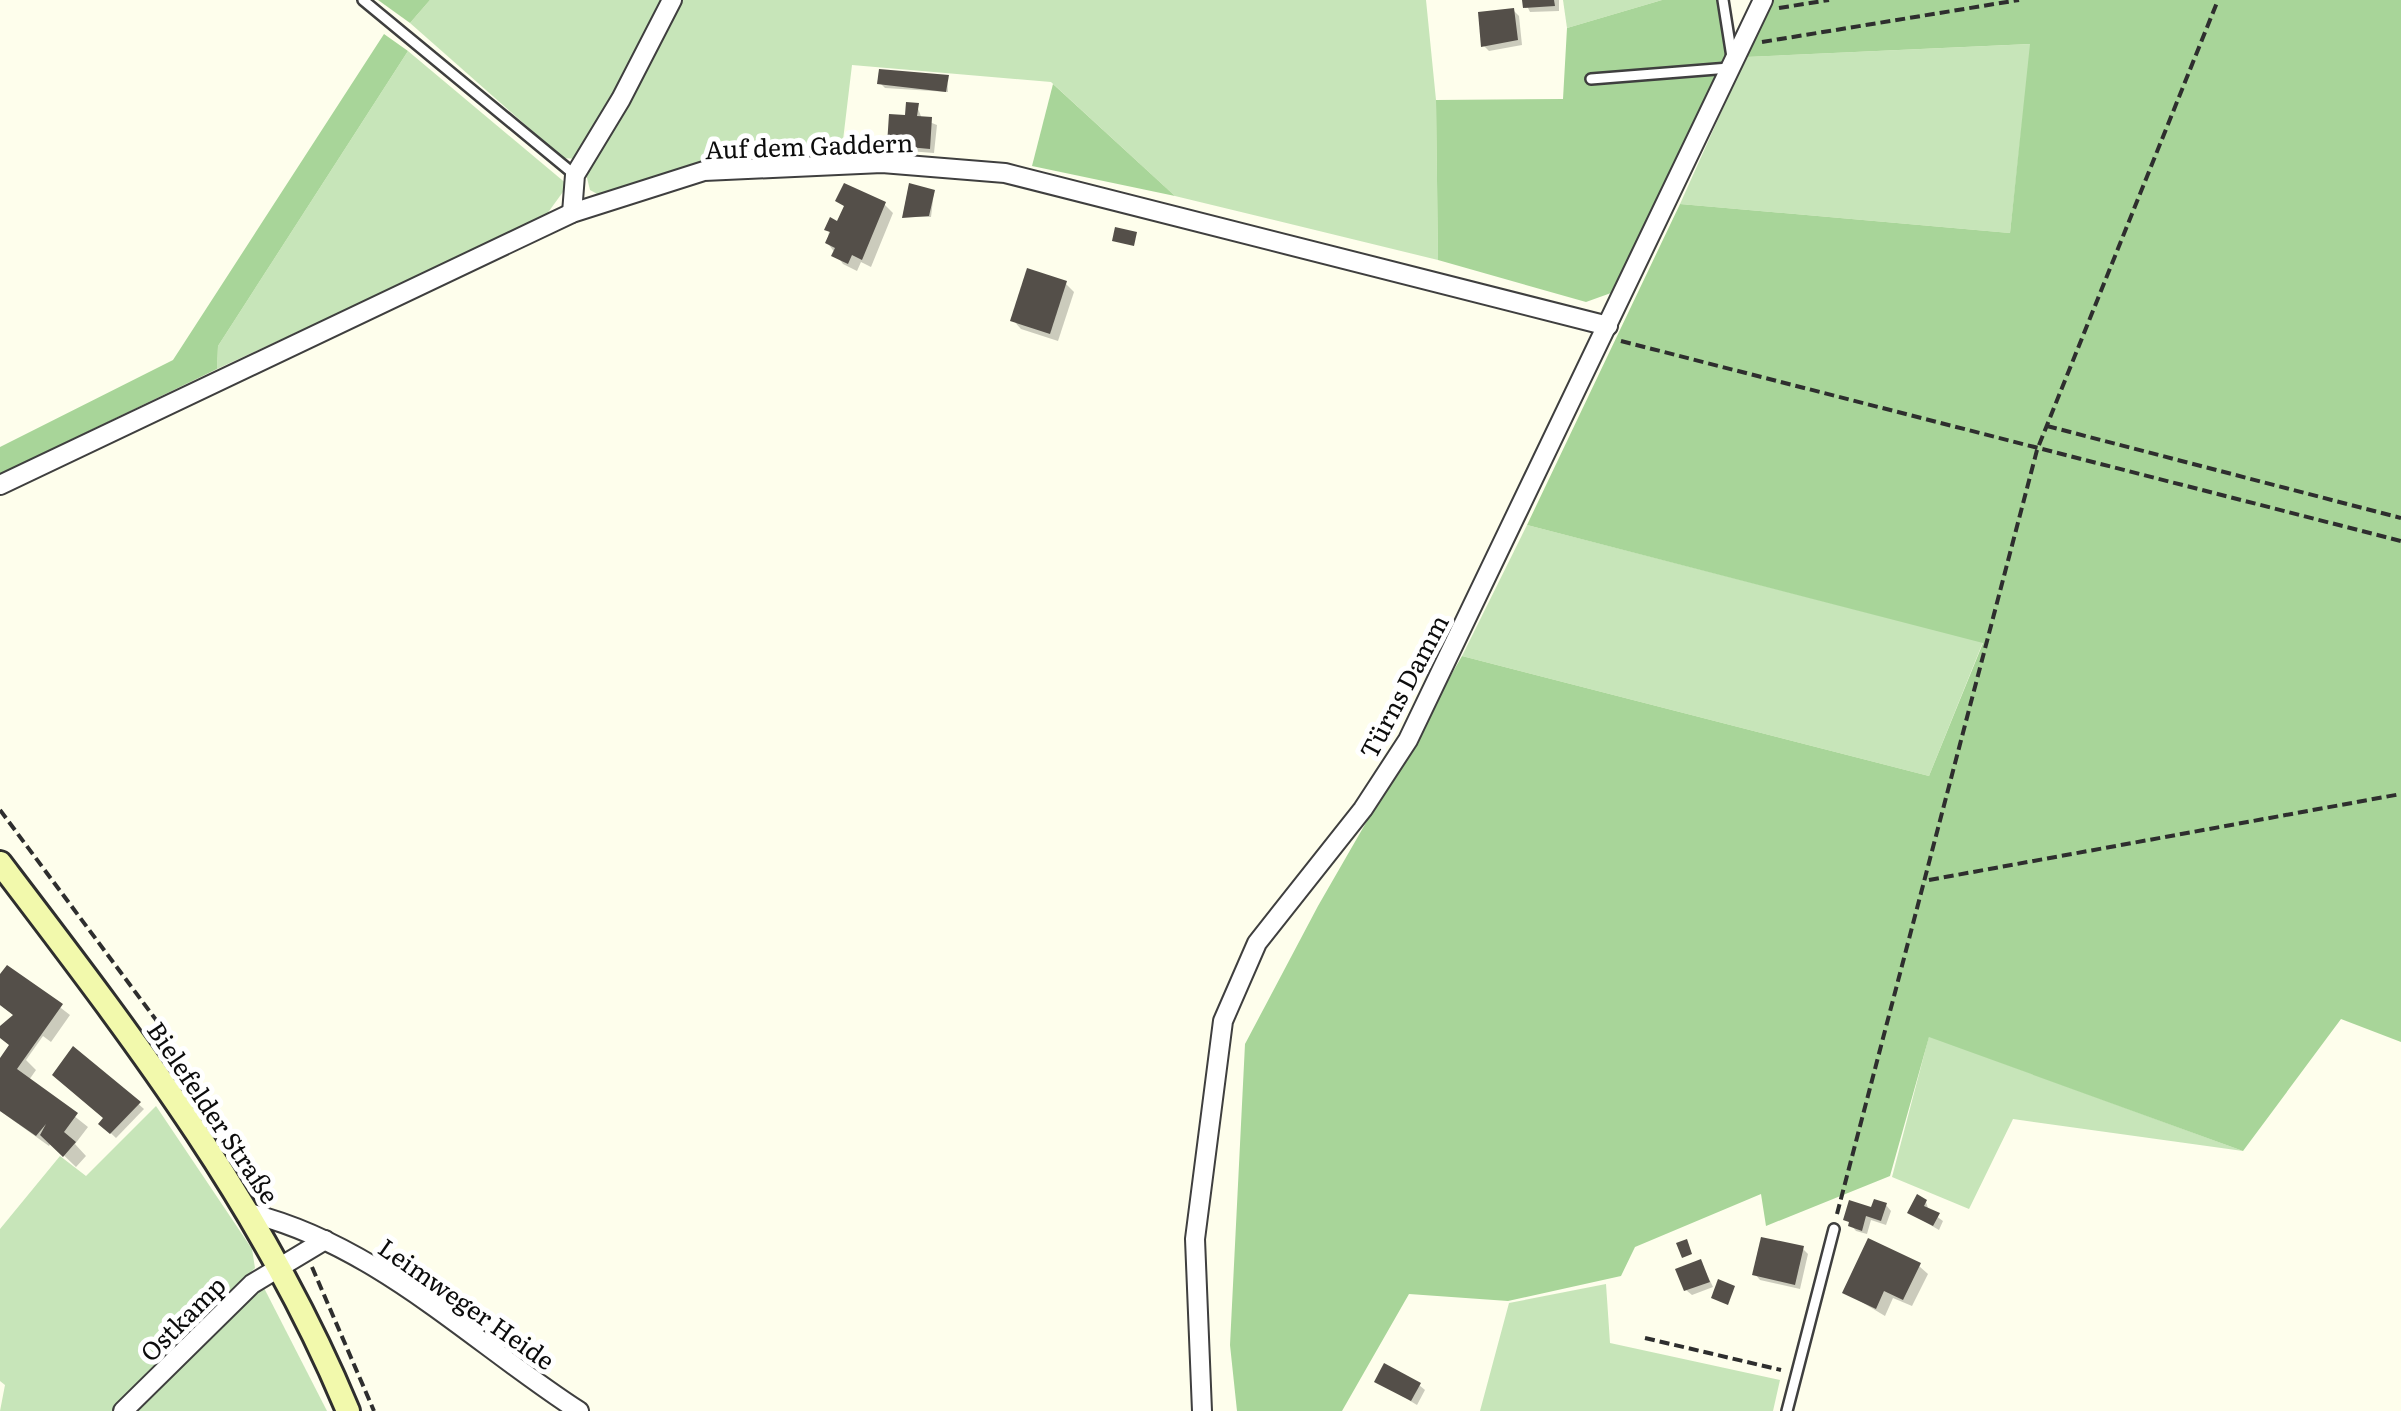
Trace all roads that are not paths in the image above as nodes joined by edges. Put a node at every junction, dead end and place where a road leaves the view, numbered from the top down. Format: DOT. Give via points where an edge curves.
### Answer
graph roads {
  1 [pos="363,0"];
  2 [pos="672,0"];
  3 [pos="1723,0"];
  4 [pos="1761,6"];
  5 [pos="1733,68"];
  6 [pos="1591,79"];
  7 [pos="575,176"];
  8 [pos="572,213"];
  9 [pos="1605,331"];
  10 [pos="0,486"];
  11 [pos="0,863"];
  12 [pos="249,1213"];
  13 [pos="1834,1229"];
  14 [pos="324,1240"];
  15 [pos="280,1266"];
  16 [pos="123,1411"];
  17 [pos="348,1411"];
  18 [pos="579,1411"];
  19 [pos="1202,1411"];
  20 [pos="1787,1411"];
  1 -- 7 [label="lane"];
  2 -- 7 [label="street"];
  3 -- 5 [label="lane"];
  4 -- 5 [label="street, Türns Damm"];
  5 -- 6 [label="lane"];
  5 -- 9 [label="street, Türns Damm"];
  7 -- 8 [label="street"];
  8 -- 9 [label="street, Auf dem Gaddern" via="704,171 882,163 1006,173 1486,291"];
  8 -- 10 [label="street, Auf dem Gaddern"];
  9 -- 19 [label="street, Türns Damm" via="1408,740 1258,943 1223,1021 1195,1239"];
  11 -- 12 [label="main road, Bielefelder Straße" via="135,1040"];
  12 -- 14 [label="street, Leimweger Heide"];
  12 -- 15 [label="main road, Bielefelder Straße"];
  13 -- 20 [label="lane"];
  14 -- 15 [label="street"];
  14 -- 18 [label="street, Leimweger Heide" via="386,1273"];
  15 -- 16 [label="street, Ostkamp" via="252,1284"];
  15 -- 17 [label="main road, Bielefelder Straße"];
}
